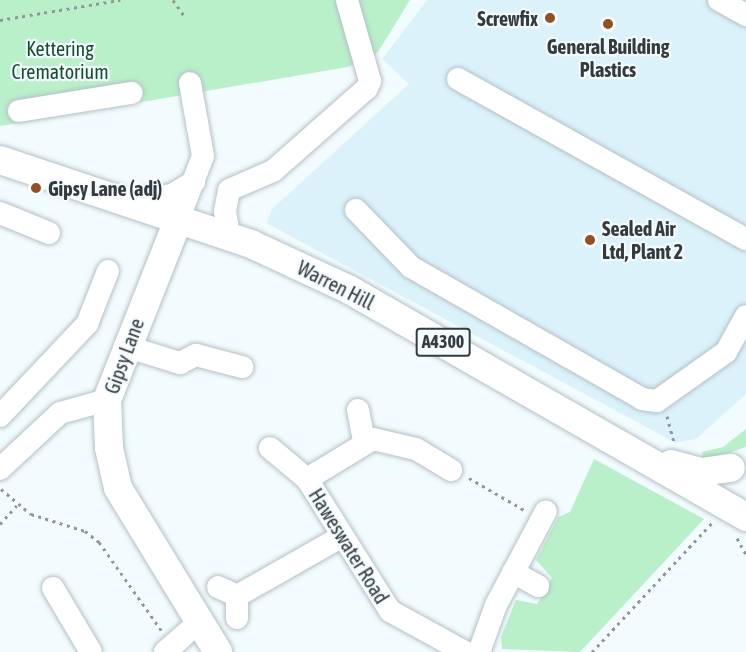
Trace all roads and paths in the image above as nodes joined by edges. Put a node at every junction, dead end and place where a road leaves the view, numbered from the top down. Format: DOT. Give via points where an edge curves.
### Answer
graph roads {
  1 [pos="120,0"];
  2 [pos="173,0"];
  3 [pos="719,0"];
  4 [pos="349,9"];
  5 [pos="746,15"];
  6 [pos="185,17"];
  7 [pos="0,20"];
  8 [pos="459,79"];
  9 [pos="190,83"];
  10 [pos="132,93"];
  11 [pos="19,111"];
  12 [pos="0,160"];
  13 [pos="194,182"];
  14 [pos="128,201"];
  15 [pos="356,210"];
  16 [pos="3,214"];
  17 [pos="179,218"];
  18 [pos="49,233"];
  19 [pos="230,236"];
  20 [pos="746,239"];
  21 [pos="108,271"];
  22 [pos="746,316"];
  23 [pos="125,346"];
  24 [pos="242,367"];
  25 [pos="662,397"];
  26 [pos="107,400"];
  27 [pos="357,410"];
  28 [pos="2,414"];
  29 [pos="364,441"];
  30 [pos="270,448"];
  31 [pos="663,453"];
  32 [pos="738,463"];
  33 [pos="0,469"];
  34 [pos="451,470"];
  35 [pos="307,479"];
  36 [pos="0,487"];
  37 [pos="17,505"];
  38 [pos="544,515"];
  39 [pos="733,517"];
  40 [pos="0,524"];
  41 [pos="341,537"];
  42 [pos="513,573"];
  43 [pos="538,586"];
  44 [pos="53,588"];
  45 [pos="231,600"];
  46 [pos="199,622"];
  47 [pos="164,642"];
  48 [pos="91,652"];
  49 [pos="218,652"];
  50 [pos="465,652"];
  51 [pos="479,652"];
  52 [pos="592,652"];
  1 -- 7 [label="path"];
  2 -- 6 [label="path"];
  3 -- 5 [label="street"];
  4 -- 19 [label="street" via="358,51 370,81 367,88 273,171 229,190 225,211"];
  8 -- 20 [label="street"];
  9 -- 13 [label="street" via="203,142"];
  10 -- 11 [label="street"];
  12 -- 14 [label="main road, Warren Hill / A4300"];
  13 -- 14 [label="street" via="172,195"];
  13 -- 17 [label="street"];
  14 -- 17 [label="main road, Warren Hill / A4300"];
  15 -- 25 [label="street" via="411,267 461,299 642,399"];
  16 -- 18 [label="street"];
  17 -- 19 [label="main road, Warren Hill / A4300"];
  17 -- 23 [label="main road, Gipsy Lane"];
  19 -- 31 [label="main road, Warren Hill / A4300" via="348,289"];
  21 -- 28 [label="street" via="87,324"];
  22 -- 25 [label="street" via="726,352"];
  23 -- 24 [label="street" via="180,363 196,355"];
  23 -- 26 [label="main road, Gipsy Lane"];
  25 -- 31 [label="path"];
  26 -- 33 [label="street" via="60,413"];
  26 -- 46 [label="main road, Gipsy Lane" via="109,448 118,488"];
  27 -- 29 [label="street"];
  29 -- 34 [label="street" via="389,440 416,449"];
  29 -- 35 [label="street"];
  30 -- 35 [label="street, Haweswater Road"];
  31 -- 32 [label="main road, Warren Hill / A4300" via="701,472"];
  31 -- 39 [label="main road, Warren Hill / A4300"];
  32 -- 39 [label="main road, A4300" via="729,495"];
  34 -- 38 [label="path"];
  35 -- 41 [label="street, Haweswater Road"];
  36 -- 37 [label="path"];
  37 -- 40 [label="path"];
  37 -- 47 [label="path" via="85,531 99,542"];
  38 -- 42 [label="street"];
  39 -- 52 [label="path"];
  41 -- 45 [label="street"];
  41 -- 50 [label="street, Haweswater Road" via="390,611"];
  42 -- 43 [label="street"];
  42 -- 51 [label="street"];
  44 -- 48 [label="street"];
  46 -- 47 [label="street"];
  46 -- 49 [label="main road, Gipsy Lane"];
}
